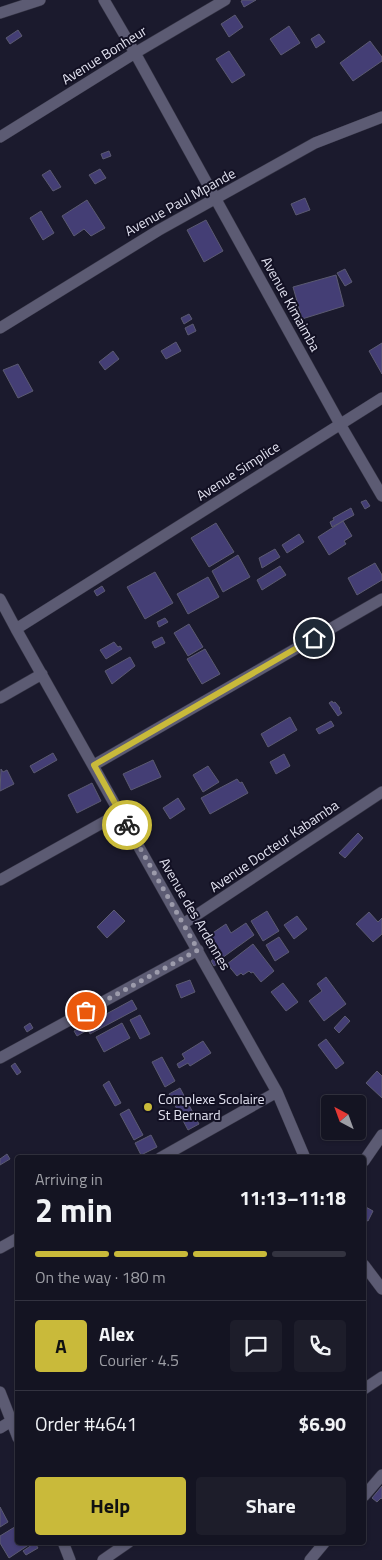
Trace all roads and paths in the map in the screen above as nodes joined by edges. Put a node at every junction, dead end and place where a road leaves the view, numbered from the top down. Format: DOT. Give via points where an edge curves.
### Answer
graph roads {
  1 [pos="40,0"];
  2 [pos="104,0"];
  3 [pos="225,0"];
  4 [pos="0,14"];
  5 [pos="135,53"];
  6 [pos="382,117"];
  7 [pos="0,137"];
  8 [pos="215,199"];
  9 [pos="0,328"];
  10 [pos="382,398"];
  11 [pos="340,424"];
  12 [pos="382,496"];
  13 [pos="0,599"];
  14 [pos="382,599"];
  15 [pos="16,629"];
  16 [pos="42,674"];
  17 [pos="0,698"];
  18 [pos="94,765"];
  19 [pos="382,792"];
  20 [pos="120,813"];
  21 [pos="0,880"];
  22 [pos="183,924"];
  23 [pos="198,950"];
  24 [pos="0,1058"];
  25 [pos="277,1092"];
  26 [pos="382,1135"];
  27 [pos="165,1155"];
  28 [pos="304,1155"];
  29 [pos="366,1157"];
  30 [pos="15,1240"];
  31 [pos="0,1248"];
  32 [pos="366,1268"];
  33 [pos="382,1289"];
  34 [pos="382,1377"];
  35 [pos="366,1388"];
  36 [pos="0,1392"];
  37 [pos="14,1419"];
  38 [pos="0,1428"];
  39 [pos="382,1474"];
  40 [pos="366,1494"];
  41 [pos="64,1545"];
  42 [pos="125,1545"];
  43 [pos="322,1545"];
  44 [pos="70,1560"];
  45 [pos="103,1560"];
  46 [pos="310,1560"];
  1 -- 4 [label="street"];
  2 -- 5 [label="street, Avenue Kimaimba"];
  3 -- 5 [label="street, Avenue Bonheur"];
  5 -- 7 [label="street, Avenue Bonheur"];
  5 -- 8 [label="street, Avenue Kimaimba"];
  6 -- 8 [label="street, Avenue Paul Mpande" via="315,143"];
  8 -- 9 [label="street, Avenue Paul Mpande"];
  8 -- 11 [label="street, Avenue Kimaimba"];
  10 -- 11 [label="street, Avenue Simplice"];
  11 -- 12 [label="street, Avenue Kimaimba"];
  11 -- 15 [label="street, Avenue Simplice"];
  13 -- 15 [label="street, Avenue des Ardennes"];
  14 -- 18 [label="street"];
  15 -- 16 [label="street, Avenue des Ardennes"];
  16 -- 17 [label="street"];
  16 -- 18 [label="street, Avenue des Ardennes"];
  18 -- 20 [label="street, Avenue des Ardennes"];
  19 -- 22 [label="street, Avenue Docteur Kabamba"];
  20 -- 21 [label="street"];
  20 -- 22 [label="street, Avenue des Ardennes"];
  22 -- 23 [label="street, Avenue des Ardennes"];
  23 -- 24 [label="street"];
  23 -- 25 [label="street, Avenue des Ardennes"];
  25 -- 27 [label="street"];
  25 -- 28 [label="street, Avenue des Ardennes"];
  26 -- 29 [label="street"];
  30 -- 31 [label="street"];
  32 -- 33 [label="street"];
  34 -- 35 [label="street"];
  36 -- 37 [label="street"];
  37 -- 38 [label="street"];
  39 -- 40 [label="street"];
  41 -- 44 [label="street"];
  42 -- 45 [label="street"];
  43 -- 46 [label="street"];
}
